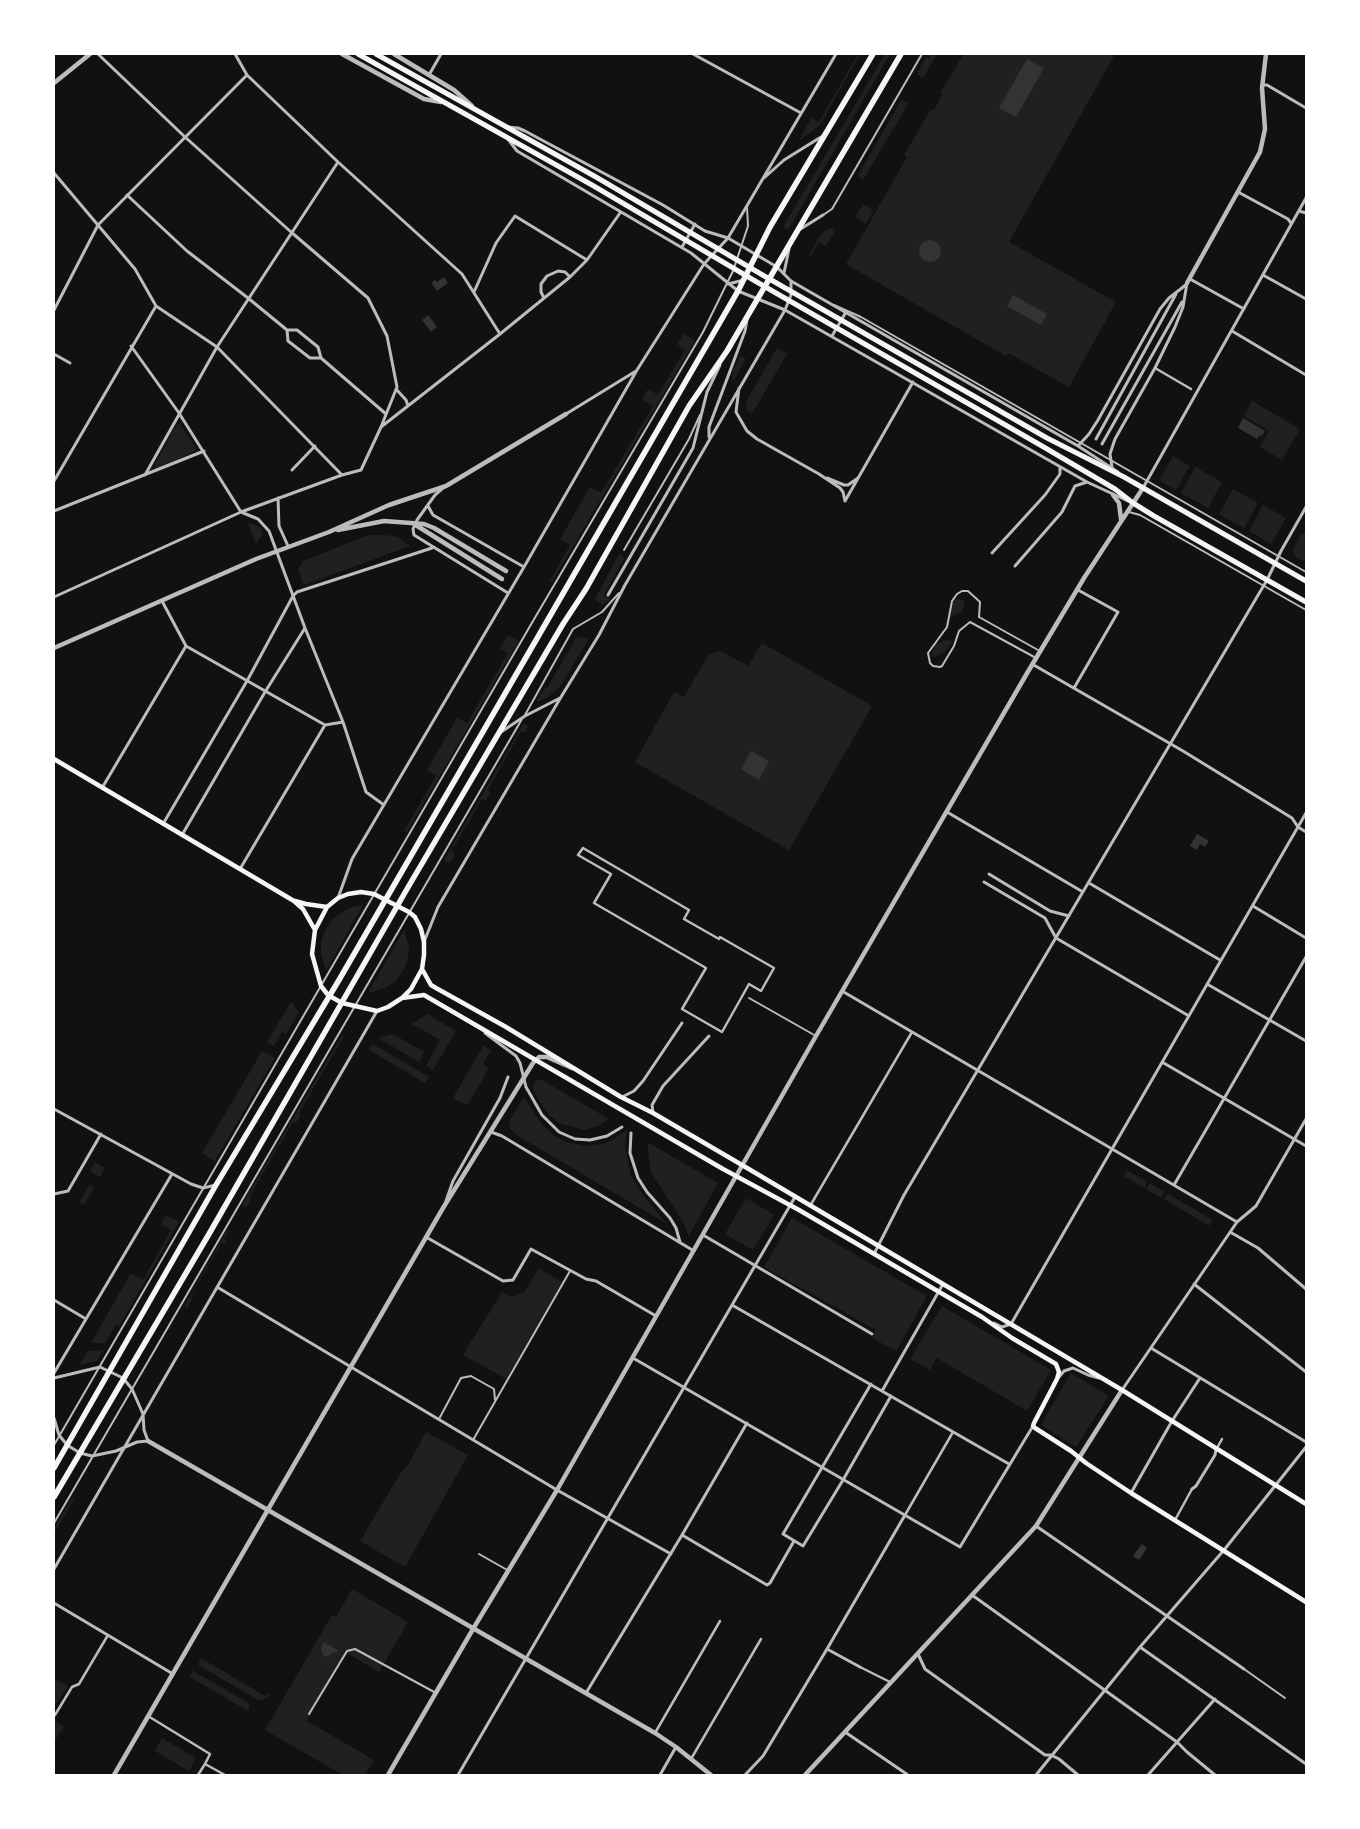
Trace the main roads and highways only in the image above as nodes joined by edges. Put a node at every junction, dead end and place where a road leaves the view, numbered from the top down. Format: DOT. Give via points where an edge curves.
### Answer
graph roads {
  1 [pos="358,54"];
  2 [pos="376,54"];
  3 [pos="873,54"];
  4 [pos="901,54"];
  5 [pos="1306,581"];
  6 [pos="1306,602"];
  7 [pos="54,759"];
  8 [pos="385,898"];
  9 [pos="294,901"];
  10 [pos="398,905"];
  11 [pos="327,907"];
  12 [pos="315,930"];
  13 [pos="422,968"];
  14 [pos="328,996"];
  15 [pos="402,998"];
  16 [pos="342,1003"];
  17 [pos="54,1468"];
  18 [pos="54,1497"];
  19 [pos="1306,1504"];
  20 [pos="1306,1602"];
  1 -- 6 [label="main road" via="937,385"];
  2 -- 5 [label="main road" via="596,177 1061,446 1124,477"];
  3 -- 8 [label="highway"];
  4 -- 10 [label="highway" via="777,267 689,406 586,589"];
  7 -- 9 [label="main road"];
  8 -- 10 [label="main road"];
  8 -- 11 [label="main road" via="356,893 338,898"];
  8 -- 14 [label="highway"];
  9 -- 11 [label="main road"];
  9 -- 12 [label="main road"];
  10 -- 13 [label="main road" via="418,923 424,942"];
  10 -- 16 [label="highway"];
  11 -- 12 [label="main road"];
  12 -- 14 [label="main road" via="312,954 321,986"];
  13 -- 15 [label="main road"];
  13 -- 19 [label="main road" via="431,985 1122,1390"];
  14 -- 16 [label="main road"];
  14 -- 17 [label="highway"];
  15 -- 16 [label="main road" via="377,1011"];
  15 -- 20 [label="main road" via="424,995 874,1254 1056,1364 1057,1379 1033,1426 1131,1493"];
  16 -- 18 [label="highway"];
}
